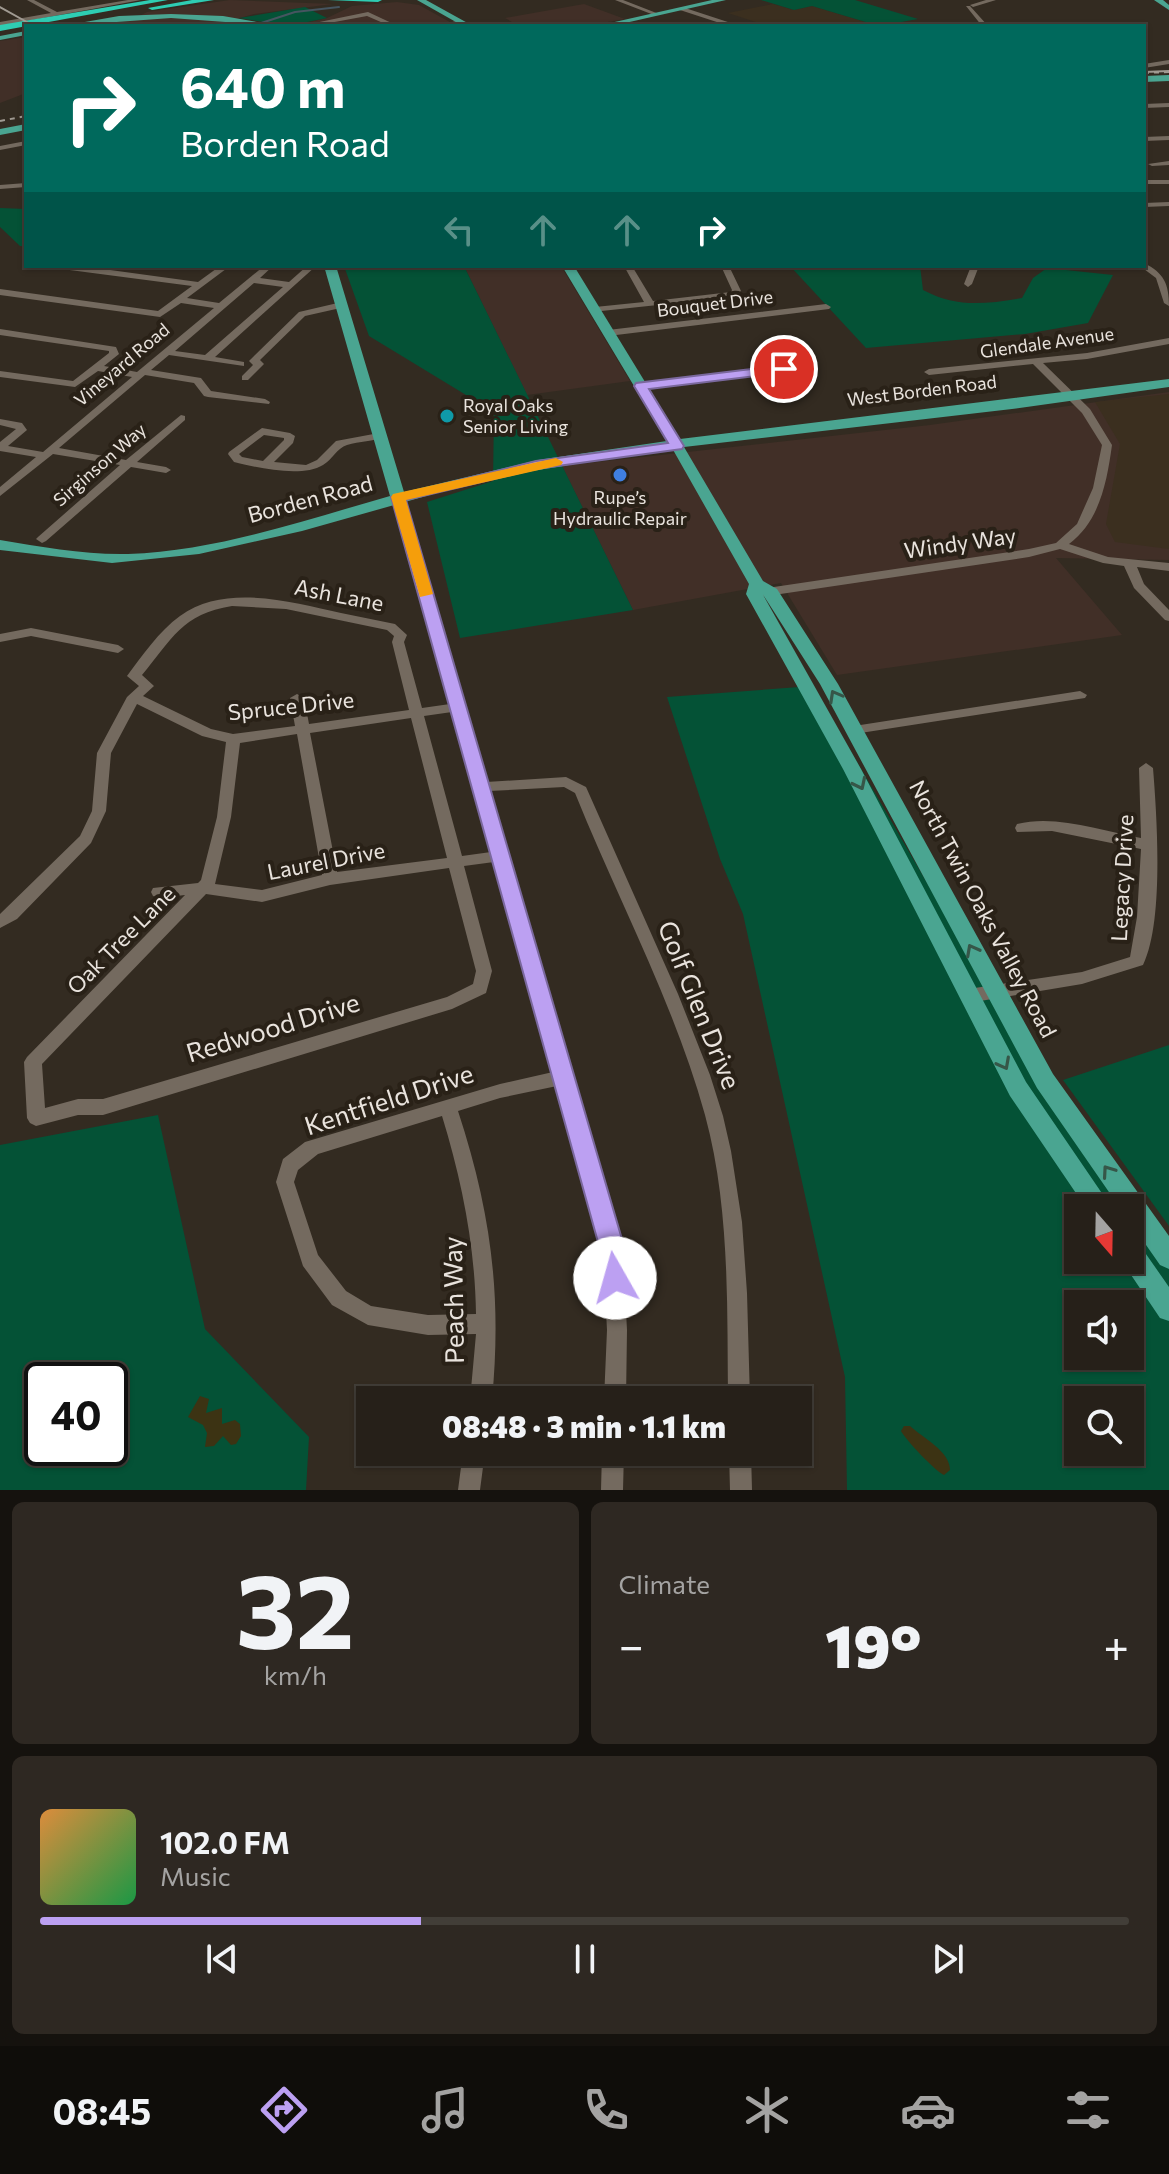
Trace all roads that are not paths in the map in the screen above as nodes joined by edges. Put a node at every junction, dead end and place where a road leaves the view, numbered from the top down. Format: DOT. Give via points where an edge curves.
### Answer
graph roads {
  1 [pos="30,0"];
  2 [pos="138,0"];
  3 [pos="164,0"];
  4 [pos="184,0"];
  5 [pos="210,0"];
  6 [pos="332,0"];
  7 [pos="378,0"];
  8 [pos="421,0"];
  9 [pos="437,0"];
  10 [pos="618,0"];
  11 [pos="722,0"];
  12 [pos="740,0"];
  13 [pos="947,0"];
  14 [pos="993,0"];
  15 [pos="1158,0"];
  16 [pos="968,5"];
  17 [pos="1169,8"];
  18 [pos="685,10"];
  19 [pos="56,14"];
  20 [pos="656,14"];
  21 [pos="89,17"];
  22 [pos="236,20"];
  23 [pos="26,24"];
  24 [pos="42,24"];
  25 [pos="47,24"];
  26 [pos="80,24"];
  27 [pos="92,24"];
  28 [pos="256,24"];
  29 [pos="263,24"];
  30 [pos="314,24"];
  31 [pos="390,24"];
  32 [pos="469,24"];
  33 [pos="610,24"];
  34 [pos="628,24"];
  35 [pos="729,24"];
  36 [pos="983,24"];
  37 [pos="24,25"];
  38 [pos="24,28"];
  39 [pos="24,31"];
  40 [pos="2,32"];
  41 [pos="1169,62"];
  42 [pos="1146,66"];
  43 [pos="1146,79"];
  44 [pos="1166,80"];
  45 [pos="1169,105"];
  46 [pos="1146,106"];
  47 [pos="24,124"];
  48 [pos="0,129"];
  49 [pos="1169,138"];
  50 [pos="1146,139"];
  51 [pos="24,143"];
  52 [pos="0,148"];
  53 [pos="1169,163"];
  54 [pos="1152,164"];
  55 [pos="1146,182"];
  56 [pos="1169,182"];
  57 [pos="24,185"];
  58 [pos="0,187"];
  59 [pos="1169,204"];
  60 [pos="1146,205"];
  61 [pos="1146,267"];
  62 [pos="77,268"];
  63 [pos="223,268"];
  64 [pos="266,268"];
  65 [pos="310,268"];
  66 [pos="331,268"];
  67 [pos="569,268"];
  68 [pos="629,268"];
  69 [pos="726,268"];
  70 [pos="974,268"];
  71 [pos="251,280"];
  72 [pos="968,284"];
  73 [pos="201,285"];
  74 [pos="291,285"];
  75 [pos="0,292"];
  76 [pos="181,300"];
  77 [pos="1169,303"];
  78 [pos="650,304"];
  79 [pos="342,305"];
  80 [pos="219,306"];
  81 [pos="826,307"];
  82 [pos="595,310"];
  83 [pos="0,332"];
  84 [pos="608,333"];
  85 [pos="1169,341"];
  86 [pos="165,352"];
  87 [pos="207,359"];
  88 [pos="1036,362"];
  89 [pos="241,364"];
  90 [pos="97,368"];
  91 [pos="784,369"];
  92 [pos="929,372"];
  93 [pos="140,373"];
  94 [pos="0,374"];
  95 [pos="1169,377"];
  96 [pos="245,378"];
  97 [pos="1169,383"];
  98 [pos="641,386"];
  99 [pos="1068,393"];
  100 [pos="265,402"];
  101 [pos="181,418"];
  102 [pos="0,422"];
  103 [pos="379,436"];
  104 [pos="675,443"];
  105 [pos="0,447"];
  106 [pos="47,453"];
  107 [pos="130,464"];
  108 [pos="265,465"];
  109 [pos="166,470"];
  110 [pos="0,493"];
  111 [pos="398,497"];
  112 [pos="42,539"];
  113 [pos="0,545"];
  114 [pos="1060,545"];
  115 [pos="1129,562"];
  116 [pos="1169,567"];
  117 [pos="761,590"];
  118 [pos="1169,617"];
  119 [pos="0,638"];
  120 [pos="118,649"];
  121 [pos="1080,695"];
  122 [pos="134,697"];
  123 [pos="297,698"];
  124 [pos="459,707"];
  125 [pos="415,713"];
  126 [pos="854,730"];
  127 [pos="301,731"];
  128 [pos="233,739"];
  129 [pos="1146,768"];
  130 [pos="481,787"];
  131 [pos="1022,828"];
  132 [pos="1148,845"];
  133 [pos="501,856"];
  134 [pos="456,862"];
  135 [pos="330,879"];
  136 [pos="204,888"];
  137 [pos="159,892"];
  138 [pos="0,922"];
  139 [pos="480,988"];
  140 [pos="994,992"];
  141 [pos="968,996"];
  142 [pos="565,1077"];
  143 [pos="78,1107"];
  144 [pos="448,1107"];
  145 [pos="1090,1194"];
  146 [pos="1169,1257"];
  147 [pos="1144,1272"];
  148 [pos="1169,1309"];
  149 [pos="485,1324"];
  150 [pos="482,1386"];
  151 [pos="615,1386"];
  152 [pos="738,1386"];
  153 [pos="472,1466"];
  154 [pos="613,1466"];
  155 [pos="740,1466"];
  156 [pos="469,1490"];
  157 [pos="612,1490"];
  158 [pos="741,1490"];
  1 -- 19 [label="street"];
  2 -- 19 [label="street"];
  3 -- 24 [label="highway"];
  4 -- 21 [label="highway"];
  5 -- 21 [label="highway"];
  6 -- 7 [label="highway"];
  8 -- 32 [label="main road"];
  9 -- 32 [label="main road"];
  10 -- 20 [label="street"];
  11 -- 18 [label="main road"];
  12 -- 18 [label="main road"];
  13 -- 16 [label="street"];
  14 -- 16 [label="street"];
  15 -- 17 [label="main road"];
  16 -- 36 [label="street"];
  18 -- 20 [label="main road"];
  18 -- 34 [label="main road"];
  18 -- 35 [label="street"];
  19 -- 23 [label="street"];
  20 -- 33 [label="main road"];
  21 -- 25 [label="highway"];
  22 -- 26 [label="main road" via="151,14"];
  22 -- 27 [label="main road" via="170,15"];
  22 -- 28 [label="main road"];
  22 -- 29 [label="main road"];
  30 -- 31 [label="street" via="368,14"];
  37 -- 40 [label="street"];
  38 -- 40 [label="highway"];
  39 -- 40 [label="highway"];
  41 -- 42 [label="street"];
  43 -- 44 [label="main road"];
  45 -- 46 [label="street"];
  47 -- 48 [label="main road"];
  49 -- 50 [label="street"];
  51 -- 52 [label="street"];
  53 -- 54 [label="street"];
  55 -- 56 [label="street"];
  57 -- 58 [label="street"];
  59 -- 60 [label="street"];
  61 -- 77 [label="street" via="1160,277"];
  62 -- 73 [label="street"];
  63 -- 73 [label="street"];
  64 -- 71 [label="street, Vineyard Road"];
  65 -- 74 [label="street"];
  66 -- 79 [label="main road"];
  67 -- 82 [label="main road, North Twin Oaks Valley Road"];
  68 -- 78 [label="street"];
  69 -- 78 [label="street" via="737,289 733,294"];
  70 -- 72 [label="street"];
  71 -- 74 [label="street"];
  71 -- 80 [label="street, Vineyard Road"];
  73 -- 76 [label="street"];
  74 -- 87 [label="street"];
  75 -- 76 [label="street" via="151,314 166,312"];
  76 -- 80 [label="street"];
  78 -- 82 [label="street"];
  79 -- 96 [label="street" via="302,314 254,361 259,364"];
  79 -- 103 [label="main road"];
  80 -- 86 [label="street, Vineyard Road"];
  81 -- 84 [label="street, Bouquet Drive"];
  82 -- 84 [label="main road, North Twin Oaks Valley Road"];
  83 -- 90 [label="street" via="113,349"];
  84 -- 98 [label="main road, North Twin Oaks Valley Road"];
  85 -- 88 [label="street, Glendale Avenue"];
  86 -- 87 [label="street"];
  86 -- 93 [label="street, Vineyard Road"];
  87 -- 89 [label="street"];
  88 -- 92 [label="street, Glendale Avenue"];
  88 -- 99 [label="street"];
  90 -- 93 [label="street"];
  90 -- 94 [label="street" via="69,384"];
  91 -- 98 [label="street"];
  93 -- 100 [label="street" via="197,380 208,394"];
  93 -- 106 [label="street, Vineyard Road"];
  95 -- 99 [label="main road, West Borden Road"];
  97 -- 99 [label="main road, West Borden Road"];
  98 -- 104 [label="main road, North Twin Oaks Valley Road"];
  99 -- 104 [label="main road, West Borden Road"];
  99 -- 114 [label="street" via="1107,445 1090,514"];
  101 -- 107 [label="street, Sirginson Way"];
  102 -- 105 [label="street" via="22,430"];
  103 -- 108 [label="street" via="340,443 307,468"];
  103 -- 111 [label="main road"];
  104 -- 111 [label="main road, Borden Road" via="496,470"];
  104 -- 117 [label="main road, North Twin Oaks Valley Road"];
  105 -- 106 [label="street"];
  106 -- 107 [label="street"];
  106 -- 110 [label="street, Vineyard Road"];
  107 -- 109 [label="street"];
  107 -- 112 [label="street, Sirginson Way"];
  108 -- 108 [label="street" via="238,460 233,454 262,431 290,436"];
  111 -- 113 [label="main road, Borden Road" via="210,549 148,558 83,558"];
  111 -- 124 [label="street"];
  114 -- 115 [label="street" via="1087,556"];
  114 -- 117 [label="street, Windy Way"];
  115 -- 116 [label="street"];
  115 -- 118 [label="street" via="1138,585"];
  126 -- 117 [label="main road, North Twin Oaks Valley Road, one-way"];
  117 -- 141 [label="main road, North Twin Oaks Valley Road, one-way"];
  119 -- 120 [label="street" via="31,632"];
  121 -- 126 [label="street"];
  122 -- 125 [label="street, Ash Lane" via="147,686 134,676 184,618 206,605 237,601 391,627 401,635 398,642"];
  122 -- 128 [label="street, Spruce Drive" via="207,733"];
  122 -- 138 [label="street" via="104,753 99,811 86,839"];
  123 -- 127 [label="street"];
  124 -- 125 [label="street, Spruce Drive"];
  124 -- 130 [label="street"];
  125 -- 127 [label="street, Spruce Drive"];
  125 -- 134 [label="street, Ash Lane"];
  140 -- 126 [label="main road, North Twin Oaks Valley Road, one-way"];
  127 -- 128 [label="street, Spruce Drive"];
  127 -- 135 [label="street"];
  128 -- 136 [label="street, Oak Tree Lane" via="224,817"];
  129 -- 132 [label="street, Legacy Drive"];
  130 -- 133 [label="street"];
  130 -- 152 [label="street, Golf Glen Drive" via="566,782 581,790 697,1062 714,1118 731,1194"];
  131 -- 132 [label="street" via="1052,826"];
  132 -- 140 [label="street, Legacy Drive" via="1143,941 1137,961 1082,978"];
  133 -- 134 [label="street, Laurel Drive"];
  133 -- 142 [label="street"];
  134 -- 135 [label="street, Laurel Drive"];
  134 -- 139 [label="street, Ash Lane" via="484,971"];
  135 -- 136 [label="street, Laurel Drive" via="262,896"];
  136 -- 137 [label="street, Laurel Drive"];
  136 -- 143 [label="street, Oak Tree Lane" via="33,1062 36,1118"];
  139 -- 143 [label="street, Redwood Drive" via="452,1002 103,1107"];
  140 -- 141 [label="street, Legacy Drive"];
  146 -- 140 [label="main road, North Twin Oaks Valley Road, one-way" via="1045,1081"];
  141 -- 145 [label="main road, North Twin Oaks Valley Road, one-way" via="1018,1089"];
  142 -- 144 [label="street, Kentfield Drive"];
  142 -- 151 [label="street" via="613,1253"];
  144 -- 149 [label="street, Peach Way" via="480,1216"];
  144 -- 149 [label="street, Kentfield Drive" via="312,1148 290,1165 285,1182 310,1260 339,1298 368,1315 428,1325"];
  147 -- 148 [label="main road"];
  149 -- 150 [label="street, Peach Way"];
  153 -- 156 [label="street"];
  154 -- 157 [label="street"];
  155 -- 158 [label="street"];
}
